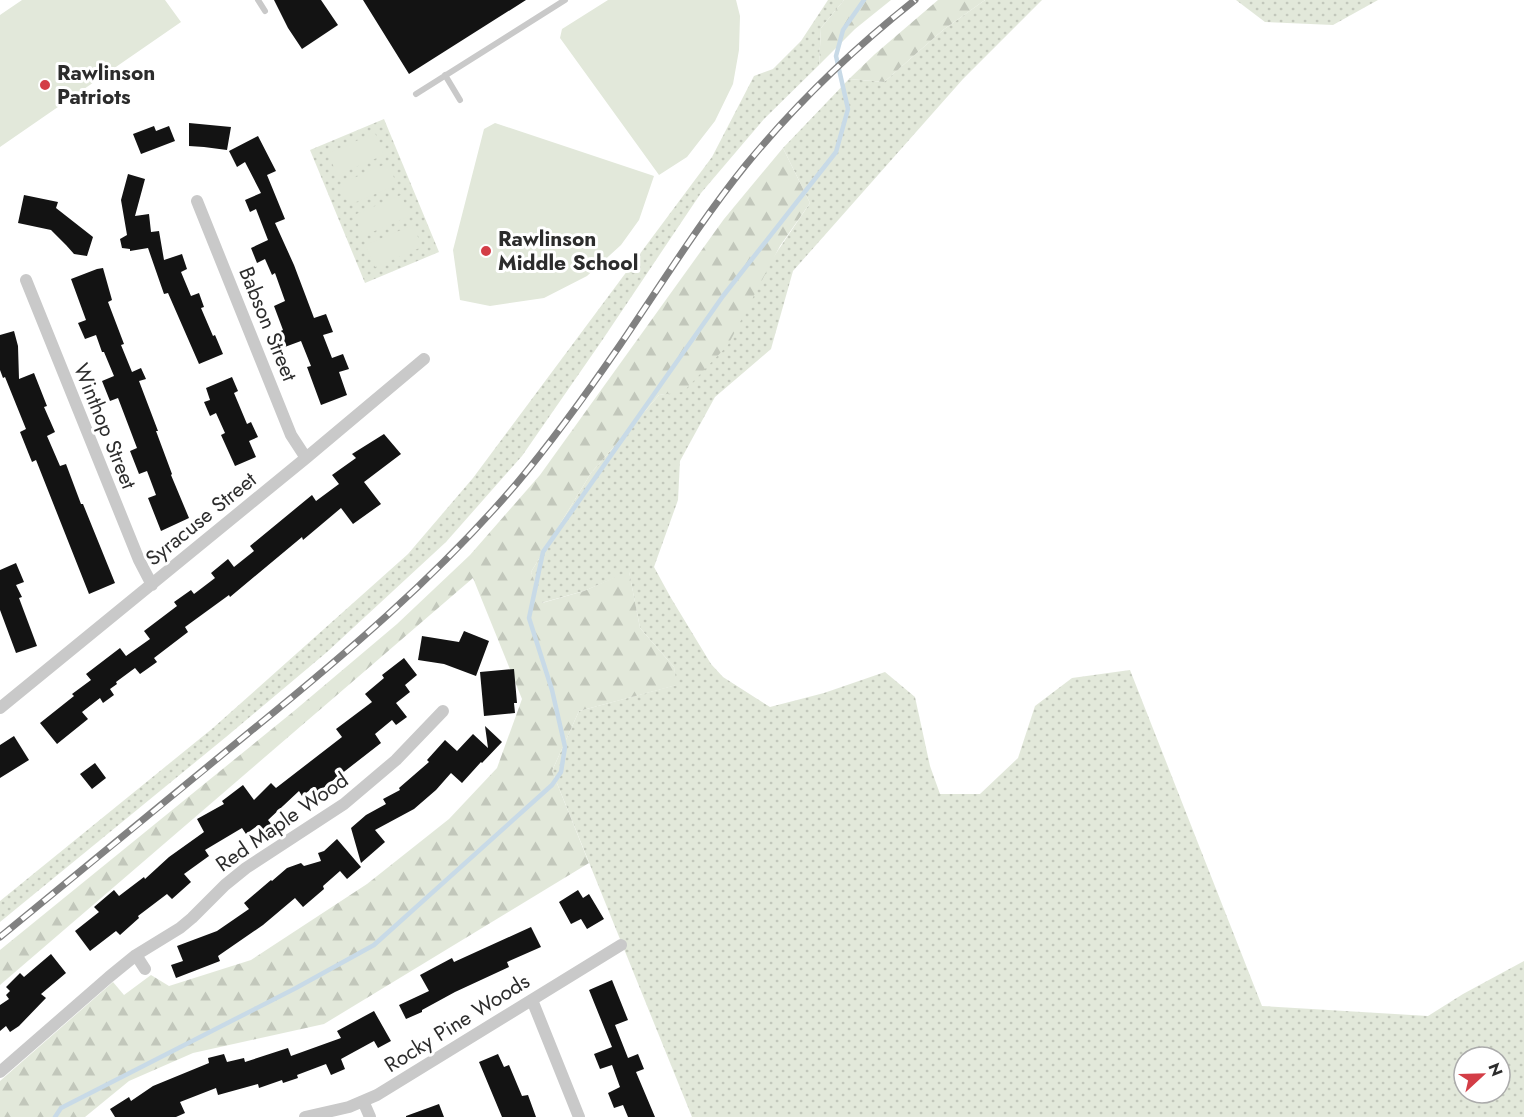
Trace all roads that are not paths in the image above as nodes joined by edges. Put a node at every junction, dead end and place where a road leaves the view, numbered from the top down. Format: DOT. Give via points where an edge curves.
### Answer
graph roads {
  1 [pos="258,0"];
  2 [pos="565,0"];
  3 [pos="265,11"];
  4 [pos="445,75"];
  5 [pos="417,94"];
  6 [pos="460,100"];
  7 [pos="198,201"];
  8 [pos="26,280"];
  9 [pos="424,359"];
  10 [pos="306,458"];
  11 [pos="152,585"];
  12 [pos="0,708"];
  13 [pos="443,711"];
  14 [pos="621,945"];
  15 [pos="136,956"];
  16 [pos="145,969"];
  17 [pos="532,999"];
  18 [pos="0,1072"];
  19 [pos="363,1101"];
  20 [pos="305,1117"];
  21 [pos="370,1117"];
  22 [pos="579,1117"];
  1 -- 3 [label="lane"];
  2 -- 4 [label="lane"];
  4 -- 5 [label="lane"];
  4 -- 6 [label="lane"];
  7 -- 10 [label="street, Babson Street" via="291,435"];
  8 -- 11 [label="street, Winthop Street" via="138,560"];
  9 -- 10 [label="street, Syracuse Street"];
  10 -- 11 [label="street, Syracuse Street"];
  11 -- 12 [label="street, Syracuse Street"];
  13 -- 15 [label="street, Red Maple Wood" via="396,760 344,804 246,868 180,928"];
  14 -- 17 [label="street, Rocky Pine Woods"];
  15 -- 16 [label="street"];
  15 -- 18 [label="street, Red Maple Wood"];
  17 -- 19 [label="street, Rocky Pine Woods"];
  17 -- 22 [label="street"];
  19 -- 20 [label="street, Rocky Pine Woods"];
  19 -- 21 [label="street"];
}
